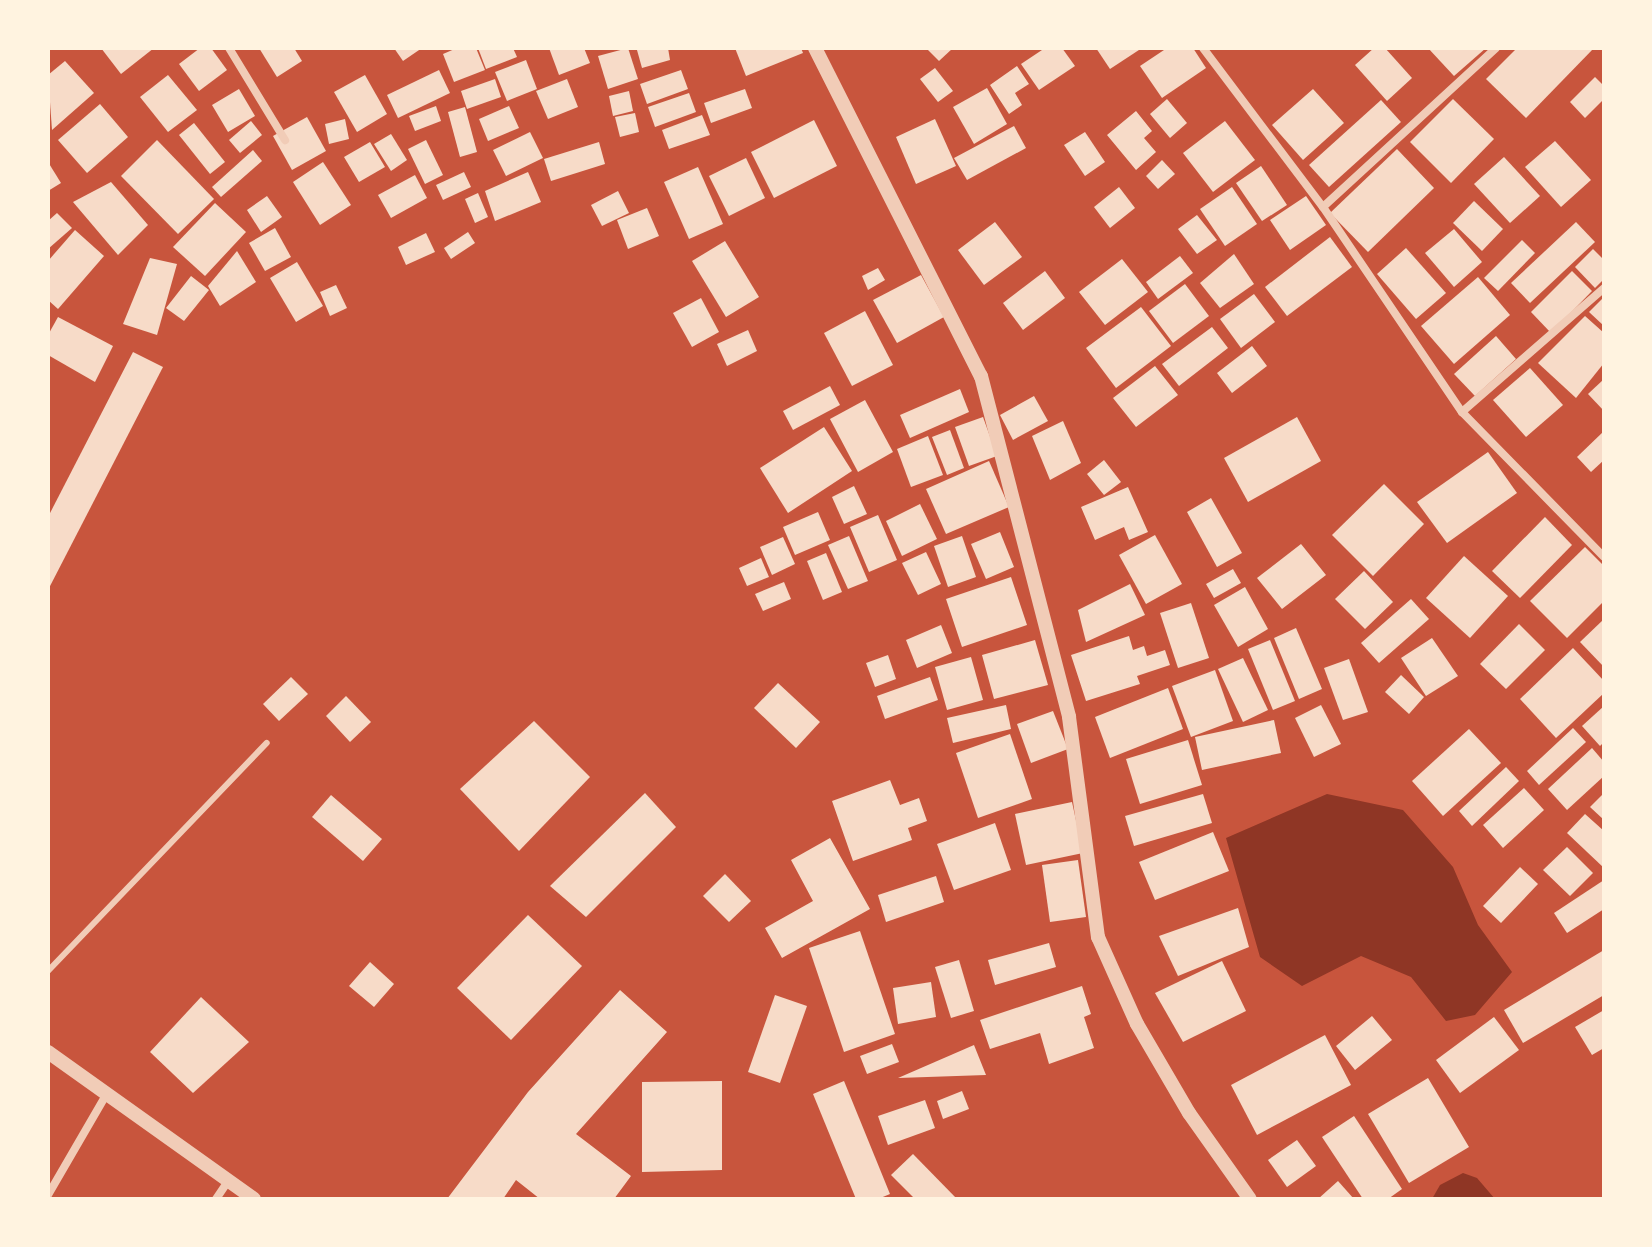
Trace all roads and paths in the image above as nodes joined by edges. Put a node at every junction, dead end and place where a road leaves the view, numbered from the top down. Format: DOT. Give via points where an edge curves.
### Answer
graph roads {
  1 [pos="229,48"];
  2 [pos="815,48"];
  3 [pos="1203,48"];
  4 [pos="1496,48"];
  5 [pos="285,140"];
  6 [pos="1323,207"];
  7 [pos="1604,288"];
  8 [pos="1462,412"];
  9 [pos="1604,557"];
  10 [pos="267,743"];
  11 [pos="48,971"];
  12 [pos="48,1052"];
  13 [pos="106,1095"];
  14 [pos="229,1180"];
  15 [pos="48,1195"];
  16 [pos="216,1199"];
  17 [pos="254,1199"];
  18 [pos="1250,1199"];
  1 -- 5 [label="street"];
  2 -- 18 [label="street" via="981,376 1069,717 1098,937 1137,1024 1189,1113"];
  3 -- 6 [label="street"];
  4 -- 6 [label="street"];
  6 -- 8 [label="street"];
  7 -- 8 [label="street"];
  8 -- 9 [label="street"];
  10 -- 11 [label="lane"];
  12 -- 13 [label="street"];
  13 -- 14 [label="street"];
  13 -- 15 [label="street"];
  14 -- 16 [label="street"];
  14 -- 17 [label="street"];
}
